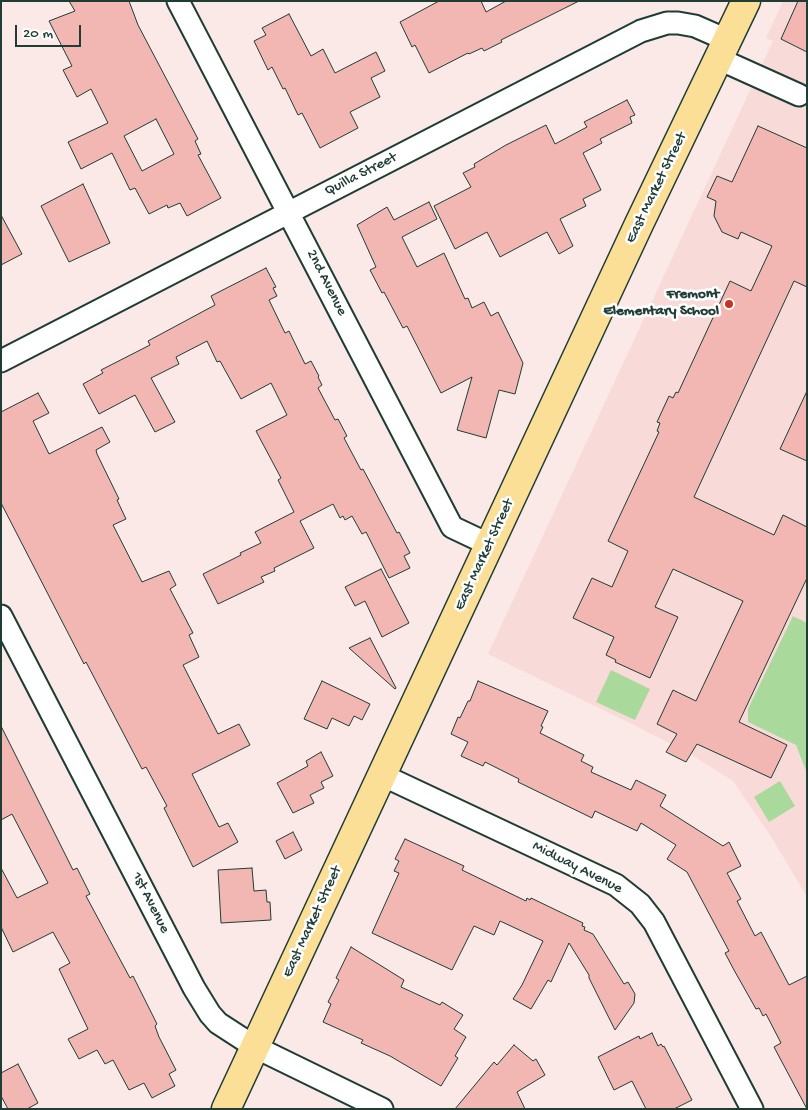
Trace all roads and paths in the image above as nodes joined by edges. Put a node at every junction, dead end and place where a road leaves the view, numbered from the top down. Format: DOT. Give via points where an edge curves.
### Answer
graph roads {
  1 [pos="178,1"];
  2 [pos="746,1"];
  3 [pos="723,49"];
  4 [pos="799,95"];
  5 [pos="289,213"];
  6 [pos="1,361"];
  7 [pos="490,545"];
  8 [pos="1,616"];
  9 [pos="382,775"];
  10 [pos="255,1047"];
  11 [pos="226,1109"];
  12 [pos="382,1109"];
  13 [pos="752,1109"];
  1 -- 5 [label="street, 2nd Avenue"];
  2 -- 3 [label="main road, East Market Street"];
  3 -- 4 [label="street, Quilla Street"];
  3 -- 5 [label="street, Quilla Street" via="695,26 667,23 641,31"];
  3 -- 7 [label="main road, East Market Street"];
  5 -- 6 [label="street, Quilla Street"];
  5 -- 7 [label="street, 2nd Avenue" via="452,527"];
  7 -- 9 [label="main road, East Market Street"];
  8 -- 10 [label="street, 1st Avenue" via="202,1003 218,1023"];
  9 -- 10 [label="main road, East Market Street"];
  9 -- 13 [label="street, Midway Avenue" via="599,877 640,904 654,922"];
  10 -- 11 [label="main road, East Market Street"];
  10 -- 12 [label="street, 1st Avenue"];
}
